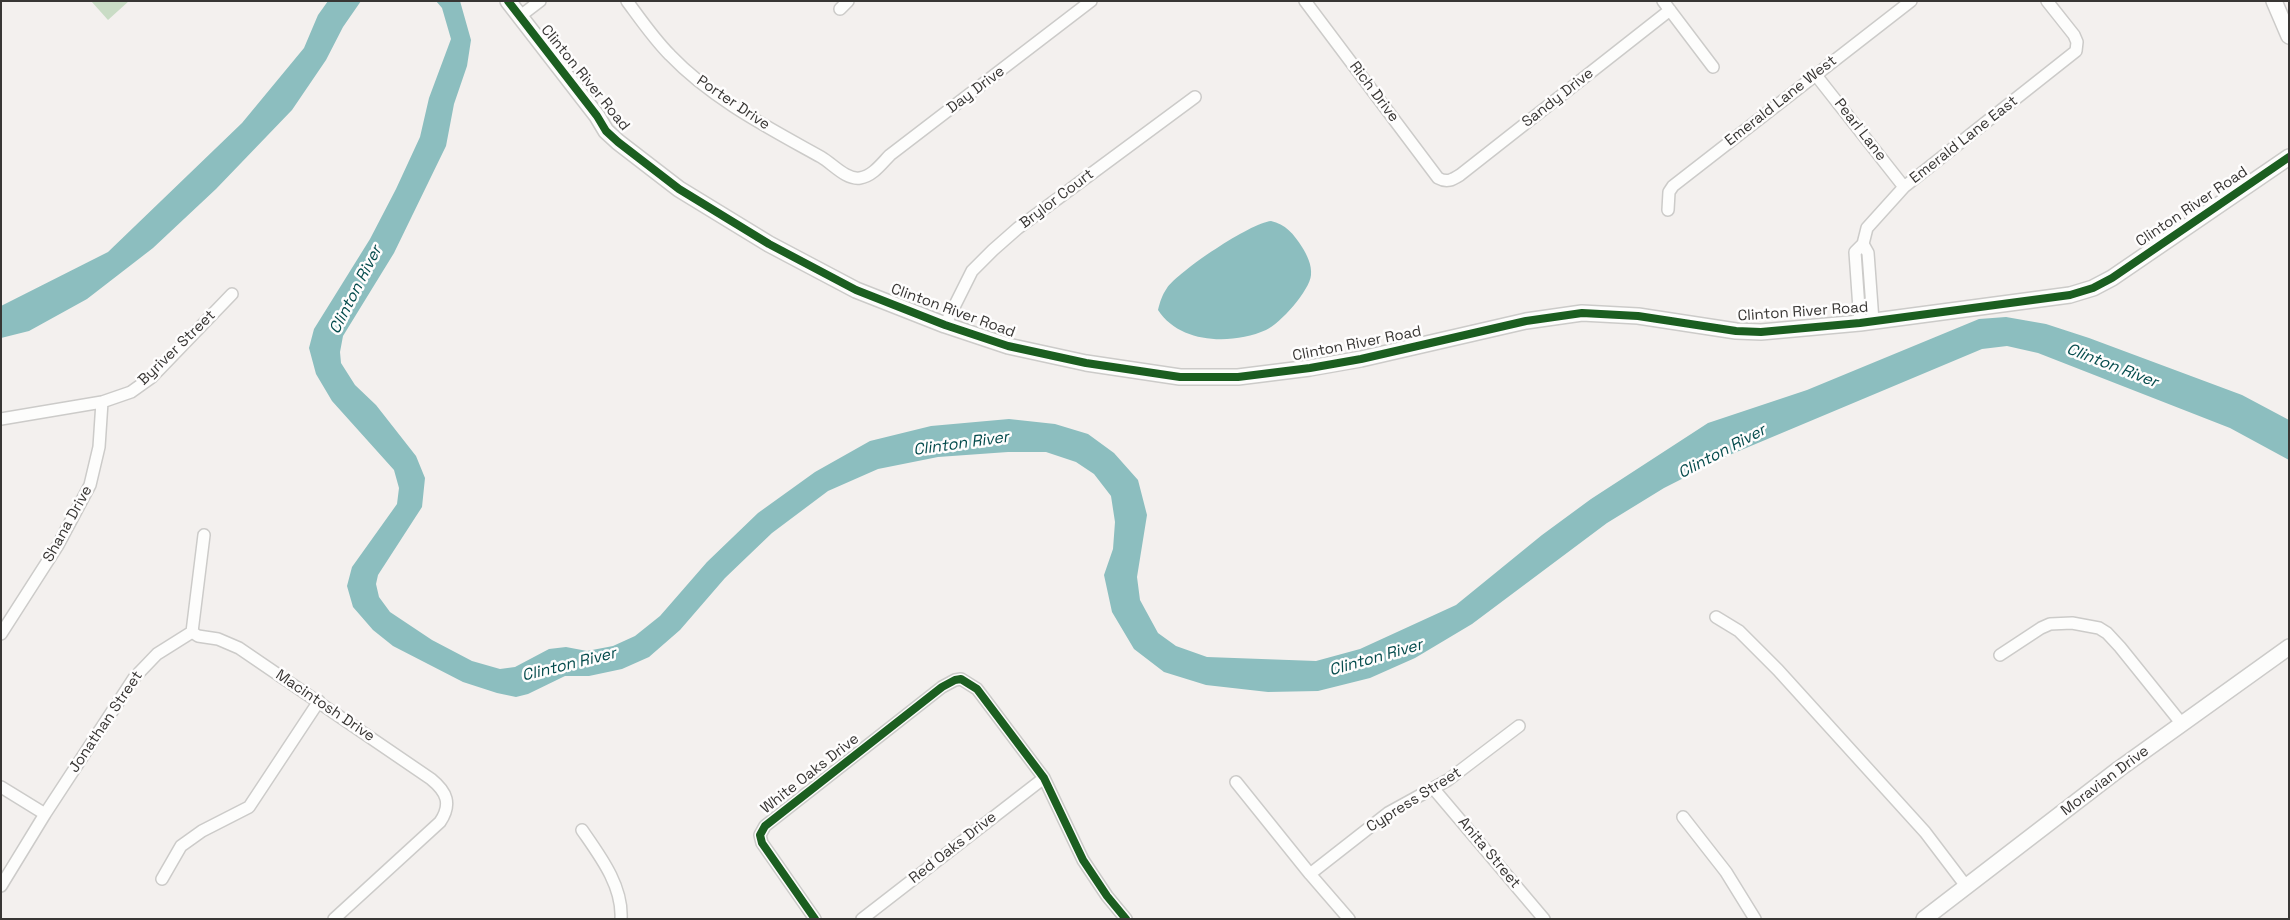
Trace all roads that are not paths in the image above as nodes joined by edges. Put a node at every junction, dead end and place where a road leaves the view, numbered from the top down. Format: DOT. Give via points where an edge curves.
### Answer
graph roads {
  1 [pos="508,1"];
  2 [pos="540,1"];
  3 [pos="627,1"];
  4 [pos="1091,1"];
  5 [pos="1304,1"];
  6 [pos="1911,1"];
  7 [pos="2047,1"];
  8 [pos="2274,1"];
  9 [pos="1666,6"];
  10 [pos="519,17"];
  11 [pos="2289,36"];
  12 [pos="1713,68"];
  13 [pos="1815,74"];
  14 [pos="1195,97"];
  15 [pos="2289,156"];
  16 [pos="860,178"];
  17 [pos="1443,181"];
  18 [pos="1904,187"];
  19 [pos="1668,210"];
  20 [pos="232,294"];
  21 [pos="1866,322"];
  22 [pos="945,325"];
  23 [pos="102,402"];
  24 [pos="1,419"];
  25 [pos="204,535"];
  26 [pos="1716,617"];
  27 [pos="192,632"];
  28 [pos="1,634"];
  29 [pos="2289,647"];
  30 [pos="2000,655"];
  31 [pos="319,701"];
  32 [pos="2182,724"];
  33 [pos="1519,726"];
  34 [pos="1044,778"];
  35 [pos="1236,782"];
  36 [pos="1,787"];
  37 [pos="1433,788"];
  38 [pos="45,814"];
  39 [pos="1684,817"];
  40 [pos="582,830"];
  41 [pos="1310,874"];
  42 [pos="162,880"];
  43 [pos="1,886"];
  44 [pos="1966,886"];
  45 [pos="334,919"];
  46 [pos="621,919"];
  47 [pos="815,919"];
  48 [pos="862,919"];
  49 [pos="1126,919"];
  50 [pos="1349,919"];
  51 [pos="1544,919"];
  52 [pos="1755,919"];
  53 [pos="1924,919"];
  1 -- 10 [label="street, Clinton River Road"];
  2 -- 10 [label="street"];
  3 -- 16 [label="street, Porter Drive" via="670,55 699,82 844,173"];
  4 -- 16 [label="street, Day Drive"];
  5 -- 17 [label="street, Rich Drive"];
  6 -- 13 [label="street, Emerald Lane West"];
  7 -- 18 [label="street, Emerald Lane East" via="2074,36 2078,48 2070,58"];
  8 -- 11 [label="street"];
  9 -- 12 [label="street"];
  9 -- 17 [label="street, Sandy Drive" via="1460,175"];
  10 -- 22 [label="street, Clinton River Road" via="606,131 678,189 769,244 856,290"];
  13 -- 18 [label="street, Pearl Lane"];
  13 -- 19 [label="street, Emerald Lane West" via="1672,186"];
  14 -- 22 [label="street, Brylor Court" via="992,250 972,271"];
  15 -- 21 [label="street, Clinton River Road" via="2093,288 2070,296"];
  18 -- 21 [label="street, Emerald Lane East" via="1868,228 1863,244 1868,253"];
  20 -- 23 [label="street, Byriver Street" via="145,383 124,396"];
  21 -- 22 [label="street, Clinton River Road" via="1762,332 1638,316 1582,314 1526,321 1337,364 1211,378 1180,377 1038,354"];
  23 -- 24 [label="street, Byriver Street"];
  23 -- 28 [label="street, Shana Drive" via="99,447 90,485 58,545"];
  25 -- 27 [label="street"];
  26 -- 44 [label="street" via="1739,631 1778,670 1925,832"];
  27 -- 31 [label="street, Macintosh Drive" via="239,648"];
  27 -- 38 [label="street, Jonathan Street" via="142,667"];
  29 -- 32 [label="street, Moravian Drive"];
  30 -- 32 [label="street" via="2050,624 2072,623 2099,628 2120,647"];
  31 -- 42 [label="street" via="249,806 181,846"];
  31 -- 45 [label="street, Macintosh Drive" via="431,779 447,798 440,822"];
  32 -- 44 [label="street, Moravian Drive"];
  33 -- 37 [label="street, Cypress Street" via="1469,766"];
  34 -- 47 [label="street, White Oaks Drive" via="977,689 961,679 942,686 761,832 762,843"];
  34 -- 48 [label="street, Red Oaks Drive"];
  34 -- 49 [label="street" via="1083,860 1106,896"];
  35 -- 41 [label="street"];
  36 -- 38 [label="street"];
  37 -- 41 [label="street, Cypress Street" via="1388,814"];
  37 -- 51 [label="street, Anita Street"];
  38 -- 43 [label="street, Jonathan Street"];
  39 -- 52 [label="street" via="1726,872"];
  40 -- 46 [label="street" via="615,885"];
  41 -- 50 [label="street"];
  44 -- 53 [label="street, Moravian Drive"];
}
